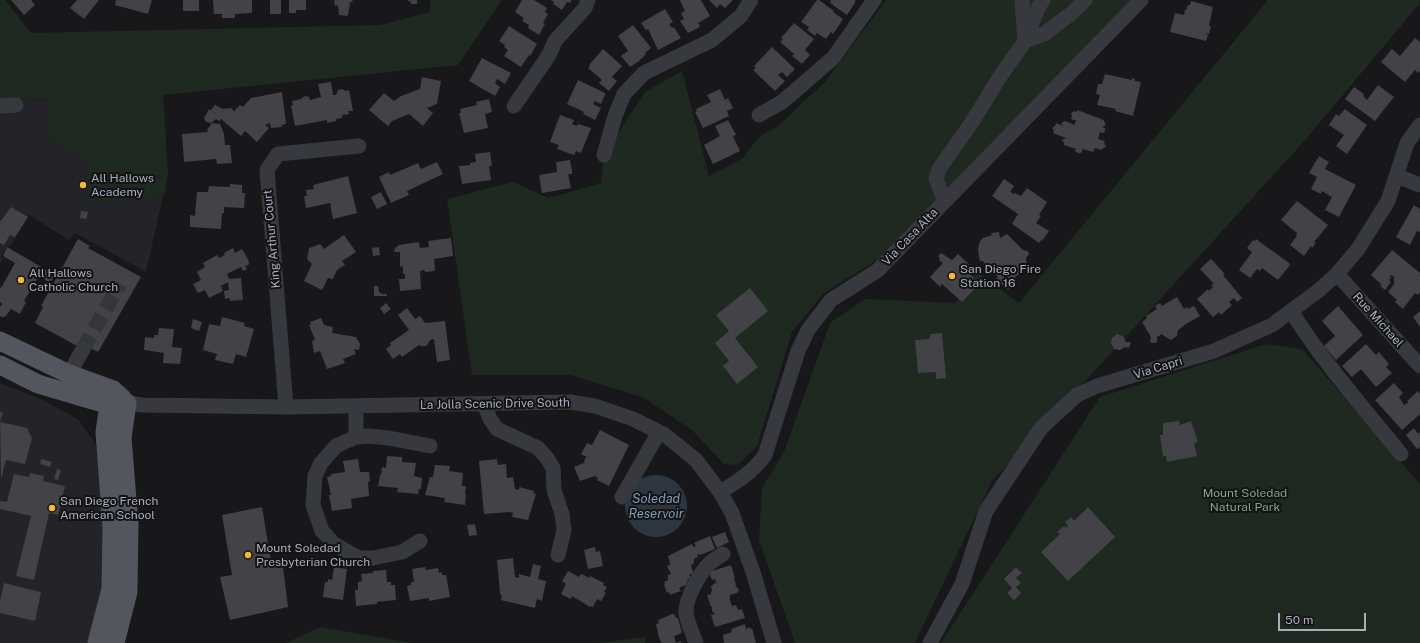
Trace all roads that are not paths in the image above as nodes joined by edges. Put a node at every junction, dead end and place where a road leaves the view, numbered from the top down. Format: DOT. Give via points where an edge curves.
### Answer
graph roads {
  1 [pos="588,0"];
  2 [pos="750,0"];
  3 [pos="874,0"];
  4 [pos="1022,0"];
  5 [pos="1043,0"];
  6 [pos="1085,0"];
  7 [pos="1141,0"];
  8 [pos="1025,42"];
  9 [pos="16,105"];
  10 [pos="0,106"];
  11 [pos="514,106"];
  12 [pos="759,115"];
  13 [pos="1420,125"];
  14 [pos="358,146"];
  15 [pos="604,155"];
  16 [pos="1397,176"];
  17 [pos="1420,184"];
  18 [pos="945,201"];
  19 [pos="1337,274"];
  20 [pos="1290,311"];
  21 [pos="0,341"];
  22 [pos="83,349"];
  23 [pos="0,365"];
  24 [pos="1420,366"];
  25 [pos="70,374"];
  26 [pos="116,399"];
  27 [pos="484,404"];
  28 [pos="356,406"];
  29 [pos="286,407"];
  30 [pos="659,432"];
  31 [pos="356,437"];
  32 [pos="430,446"];
  33 [pos="1401,454"];
  34 [pos="720,492"];
  35 [pos="622,497"];
  36 [pos="420,541"];
  37 [pos="744,546"];
  38 [pos="558,555"];
  39 [pos="97,643"];
  40 [pos="115,643"];
  41 [pos="696,643"];
  42 [pos="774,643"];
  43 [pos="930,643"];
  1 -- 11 [label="street" via="585,8 555,41"];
  2 -- 15 [label="street" via="741,16 712,40 644,73 624,94"];
  3 -- 12 [label="street" via="833,58 782,102"];
  4 -- 8 [label="street"];
  5 -- 8 [label="street"];
  6 -- 8 [label="street" via="1044,34"];
  7 -- 18 [label="street, Via Casa Alta"];
  8 -- 18 [label="street" via="1000,75 972,122 939,169 936,179"];
  9 -- 10 [label="street"];
  13 -- 16 [label="street, Via Capri" via="1407,143"];
  14 -- 29 [label="street, King Arthur Court" via="278,154 267,170"];
  16 -- 17 [label="street"];
  16 -- 19 [label="street, Via Capri" via="1388,201 1358,249"];
  18 -- 34 [label="street, Via Casa Alta" via="877,271 831,300 808,330 798,351 765,455 743,478"];
  19 -- 20 [label="street, Via Capri"];
  19 -- 24 [label="street, Rue Michael"];
  20 -- 33 [label="street"];
  20 -- 43 [label="street, Via Capri" via="1272,324 1214,351 1097,386 1077,395 1041,428 986,511 962,584"];
  21 -- 25 [label="main road, La Jolla Scenic Drive South"];
  22 -- 25 [label="street"];
  23 -- 26 [label="main road, La Jolla Scenic Drive South" via="38,384"];
  25 -- 26 [label="main road, La Jolla Scenic Drive South"];
  26 -- 29 [label="street, La Jolla Scenic Drive South" via="142,405"];
  26 -- 39 [label="main road" via="105,432 112,527 111,589"];
  26 -- 40 [label="main road" via="129,524 128,592"];
  27 -- 28 [label="street, La Jolla Scenic Drive South"];
  27 -- 30 [label="street, La Jolla Scenic Drive South" via="570,402 595,406 633,419"];
  27 -- 38 [label="street" via="497,429 538,448 553,468 554,490 564,530"];
  28 -- 29 [label="street, La Jolla Scenic Drive South"];
  28 -- 31 [label="street"];
  30 -- 34 [label="street, La Jolla Scenic Drive South" via="696,460"];
  30 -- 35 [label="street"];
  31 -- 32 [label="street" via="389,438"];
  31 -- 36 [label="street" via="336,446 315,476 313,505 322,531 334,544 359,558 402,552"];
  34 -- 37 [label="street, La Jolla Scenic Drive South" via="732,513"];
  37 -- 41 [label="street" via="736,543 727,546 723,554 704,570 690,594 686,614"];
  37 -- 42 [label="street, La Jolla Scenic Drive South"];
}
